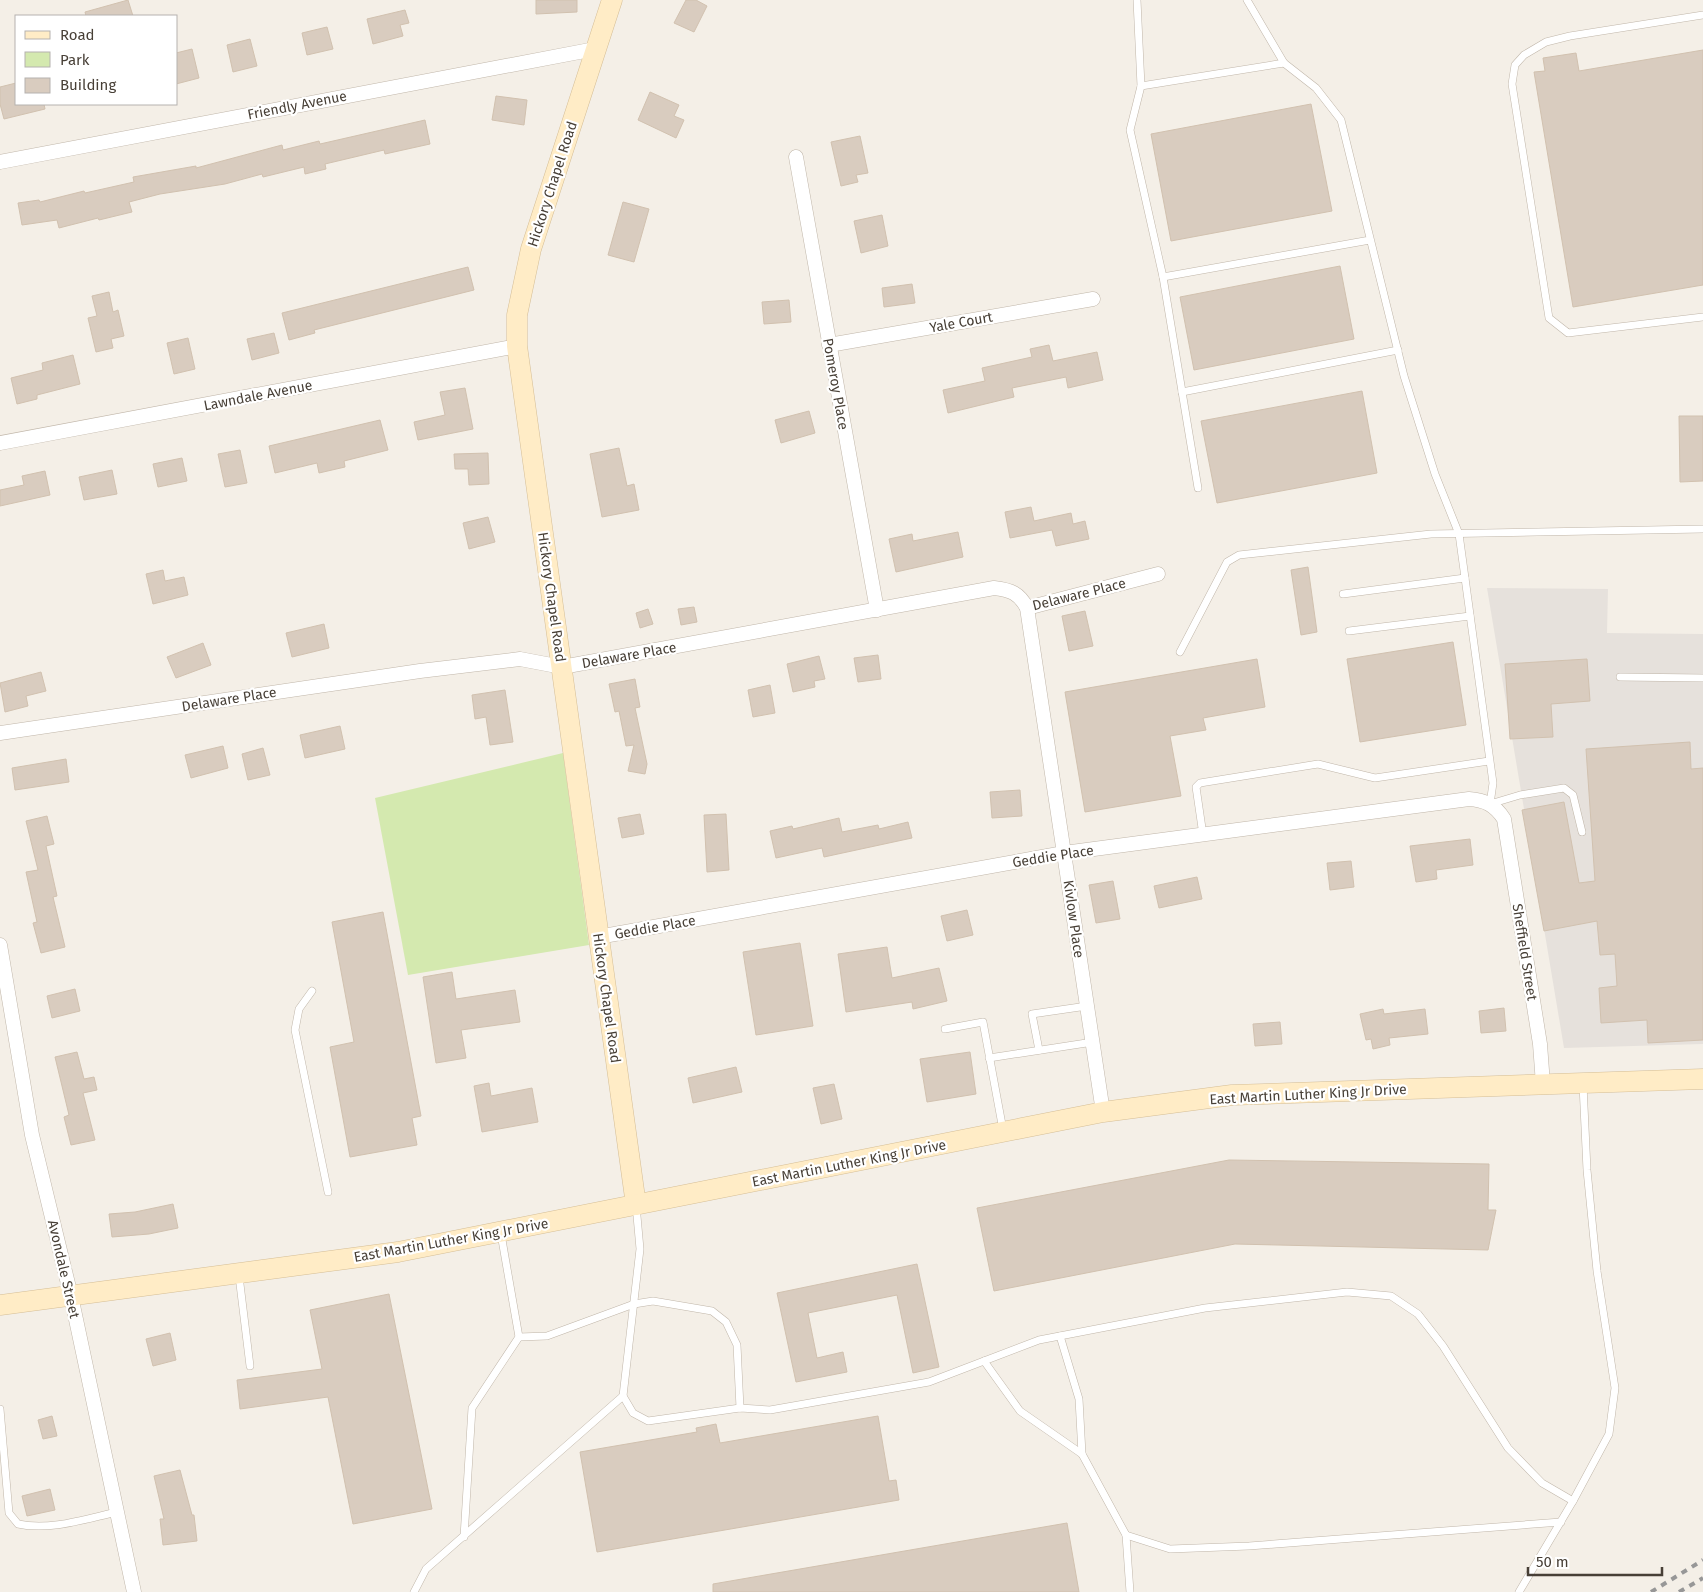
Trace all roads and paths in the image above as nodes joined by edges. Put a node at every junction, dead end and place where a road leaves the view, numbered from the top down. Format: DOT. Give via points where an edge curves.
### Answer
graph roads {
  1 [pos="612,0"];
  2 [pos="1137,0"];
  3 [pos="1247,0"];
  4 [pos="1703,15"];
  5 [pos="595,49"];
  6 [pos="1284,63"];
  7 [pos="1141,86"];
  8 [pos="796,157"];
  9 [pos="0,162"];
  10 [pos="1370,240"];
  11 [pos="1163,277"];
  12 [pos="1093,299"];
  13 [pos="1703,317"];
  14 [pos="829,345"];
  15 [pos="517,346"];
  16 [pos="1398,350"];
  17 [pos="1182,392"];
  18 [pos="0,443"];
  19 [pos="1198,488"];
  20 [pos="1703,528"];
  21 [pos="1459,534"];
  22 [pos="1158,574"];
  23 [pos="1465,578"];
  24 [pos="1343,594"];
  25 [pos="1027,608"];
  26 [pos="877,610"];
  27 [pos="1470,616"];
  28 [pos="1349,631"];
  29 [pos="1180,652"];
  30 [pos="562,667"];
  31 [pos="1620,677"];
  32 [pos="1703,678"];
  33 [pos="0,733"];
  34 [pos="1490,762"];
  35 [pos="1490,804"];
  36 [pos="1582,832"];
  37 [pos="1203,835"];
  38 [pos="1064,853"];
  39 [pos="598,937"];
  40 [pos="0,945"];
  41 [pos="312,990"];
  42 [pos="1087,1006"];
  43 [pos="945,1029"];
  44 [pos="1093,1042"];
  45 [pos="1039,1050"];
  46 [pos="989,1058"];
  47 [pos="1703,1079"];
  48 [pos="1583,1082"];
  49 [pos="1543,1084"];
  50 [pos="1103,1112"];
  51 [pos="1003,1132"];
  52 [pos="328,1192"];
  53 [pos="636,1205"];
  54 [pos="501,1232"];
  55 [pos="238,1273"];
  56 [pos="71,1296"];
  57 [pos="634,1304"];
  58 [pos="0,1306"];
  59 [pos="1060,1336"];
  60 [pos="519,1337"];
  61 [pos="984,1361"];
  62 [pos="250,1366"];
  63 [pos="623,1396"];
  64 [pos="740,1408"];
  65 [pos="0,1409"];
  66 [pos="1082,1454"];
  67 [pos="1573,1501"];
  68 [pos="116,1512"];
  69 [pos="1561,1522"];
  70 [pos="1126,1536"];
  71 [pos="464,1537"];
  72 [pos="134,1592"];
  73 [pos="414,1592"];
  74 [pos="1130,1592"];
  75 [pos="1520,1592"];
  1 -- 5 [label="main road, Hickory Chapel Road"];
  2 -- 7 [label="lane"];
  3 -- 6 [label="lane"];
  4 -- 13 [label="lane" via="1546,42 1524,55 1515,65 1512,84 1549,318 1568,333"];
  5 -- 9 [label="street, Friendly Avenue"];
  5 -- 15 [label="main road, Hickory Chapel Road" via="531,249 517,315"];
  6 -- 7 [label="lane"];
  6 -- 10 [label="lane" via="1316,88 1341,120"];
  7 -- 11 [label="lane" via="1130,130"];
  8 -- 14 [label="street, Pomeroy Place"];
  10 -- 11 [label="lane"];
  10 -- 16 [label="lane"];
  11 -- 17 [label="lane"];
  12 -- 14 [label="street, Yale Court"];
  14 -- 26 [label="street, Pomeroy Place"];
  15 -- 18 [label="street, Lawndale Avenue"];
  15 -- 30 [label="main road, Hickory Chapel Road"];
  16 -- 17 [label="lane"];
  16 -- 21 [label="lane" via="1435,474"];
  17 -- 19 [label="lane"];
  20 -- 21 [label="lane"];
  21 -- 23 [label="lane"];
  21 -- 29 [label="lane" via="1431,534 1239,555 1227,562"];
  22 -- 25 [label="street, Delaware Place"];
  23 -- 24 [label="lane"];
  23 -- 27 [label="lane"];
  25 -- 26 [label="street, Delaware Place" via="1011,590 994,588"];
  25 -- 38 [label="street, Kivlow Place"];
  26 -- 30 [label="street, Delaware Place"];
  27 -- 28 [label="lane"];
  27 -- 34 [label="lane"];
  30 -- 33 [label="street, Delaware Place" via="520,659"];
  30 -- 39 [label="main road, Hickory Chapel Road"];
  31 -- 32 [label="lane"];
  34 -- 35 [label="lane"];
  34 -- 37 [label="lane" via="1376,778 1318,764 1200,783 1196,787"];
  35 -- 36 [label="lane" via="1564,788 1573,795"];
  35 -- 37 [label="street, Geddie Place" via="1469,799"];
  35 -- 49 [label="street, Sheffield Street" via="1504,819 1540,1044"];
  37 -- 38 [label="street, Geddie Place"];
  38 -- 39 [label="street, Geddie Place"];
  38 -- 42 [label="street, Kivlow Place"];
  39 -- 53 [label="main road, Hickory Chapel Road"];
  40 -- 56 [label="street, Avondale Street" via="32,1135"];
  41 -- 52 [label="lane" via="299,1009 295,1030"];
  42 -- 44 [label="street, Kivlow Place"];
  42 -- 45 [label="lane" via="1032,1014"];
  43 -- 46 [label="lane" via="983,1022"];
  44 -- 45 [label="lane"];
  44 -- 50 [label="street, Kivlow Place"];
  45 -- 46 [label="lane"];
  46 -- 51 [label="lane"];
  47 -- 48 [label="main road, East Martin Luther King Jr Drive"];
  48 -- 49 [label="main road, East Martin Luther King Jr Drive"];
  48 -- 67 [label="lane" via="1587,1170 1597,1271 1615,1388 1609,1434"];
  49 -- 50 [label="main road, East Martin Luther King Jr Drive" via="1232,1095"];
  50 -- 51 [label="main road, East Martin Luther King Jr Drive"];
  51 -- 53 [label="main road, East Martin Luther King Jr Drive"];
  53 -- 54 [label="main road, East Martin Luther King Jr Drive"];
  53 -- 57 [label="lane" via="640,1249"];
  54 -- 55 [label="main road, East Martin Luther King Jr Drive" via="398,1252"];
  54 -- 60 [label="lane"];
  55 -- 56 [label="main road, East Martin Luther King Jr Drive"];
  55 -- 62 [label="lane"];
  56 -- 58 [label="main road, East Martin Luther King Jr Drive"];
  56 -- 68 [label="street, Avondale Street"];
  57 -- 60 [label="lane" via="547,1336"];
  57 -- 63 [label="lane"];
  57 -- 64 [label="lane" via="653,1301 712,1311 726,1322 737,1345"];
  59 -- 61 [label="lane" via="1039,1340"];
  59 -- 66 [label="lane" via="1079,1399"];
  59 -- 67 [label="lane" via="1214,1307 1347,1292 1391,1296 1418,1314 1444,1346 1508,1448 1542,1483"];
  60 -- 71 [label="lane" via="472,1408"];
  61 -- 64 [label="lane" via="928,1382 770,1410"];
  61 -- 66 [label="lane" via="1020,1411"];
  63 -- 64 [label="lane" via="633,1413 648,1422"];
  63 -- 71 [label="lane"];
  65 -- 68 [label="lane" via="9,1513 18,1524 51,1526"];
  66 -- 70 [label="lane"];
  67 -- 69 [label="lane"];
  68 -- 72 [label="street, Avondale Street"];
  69 -- 70 [label="lane" via="1170,1550"];
  69 -- 75 [label="lane"];
  70 -- 74 [label="lane"];
  71 -- 73 [label="lane" via="426,1569"];
}
